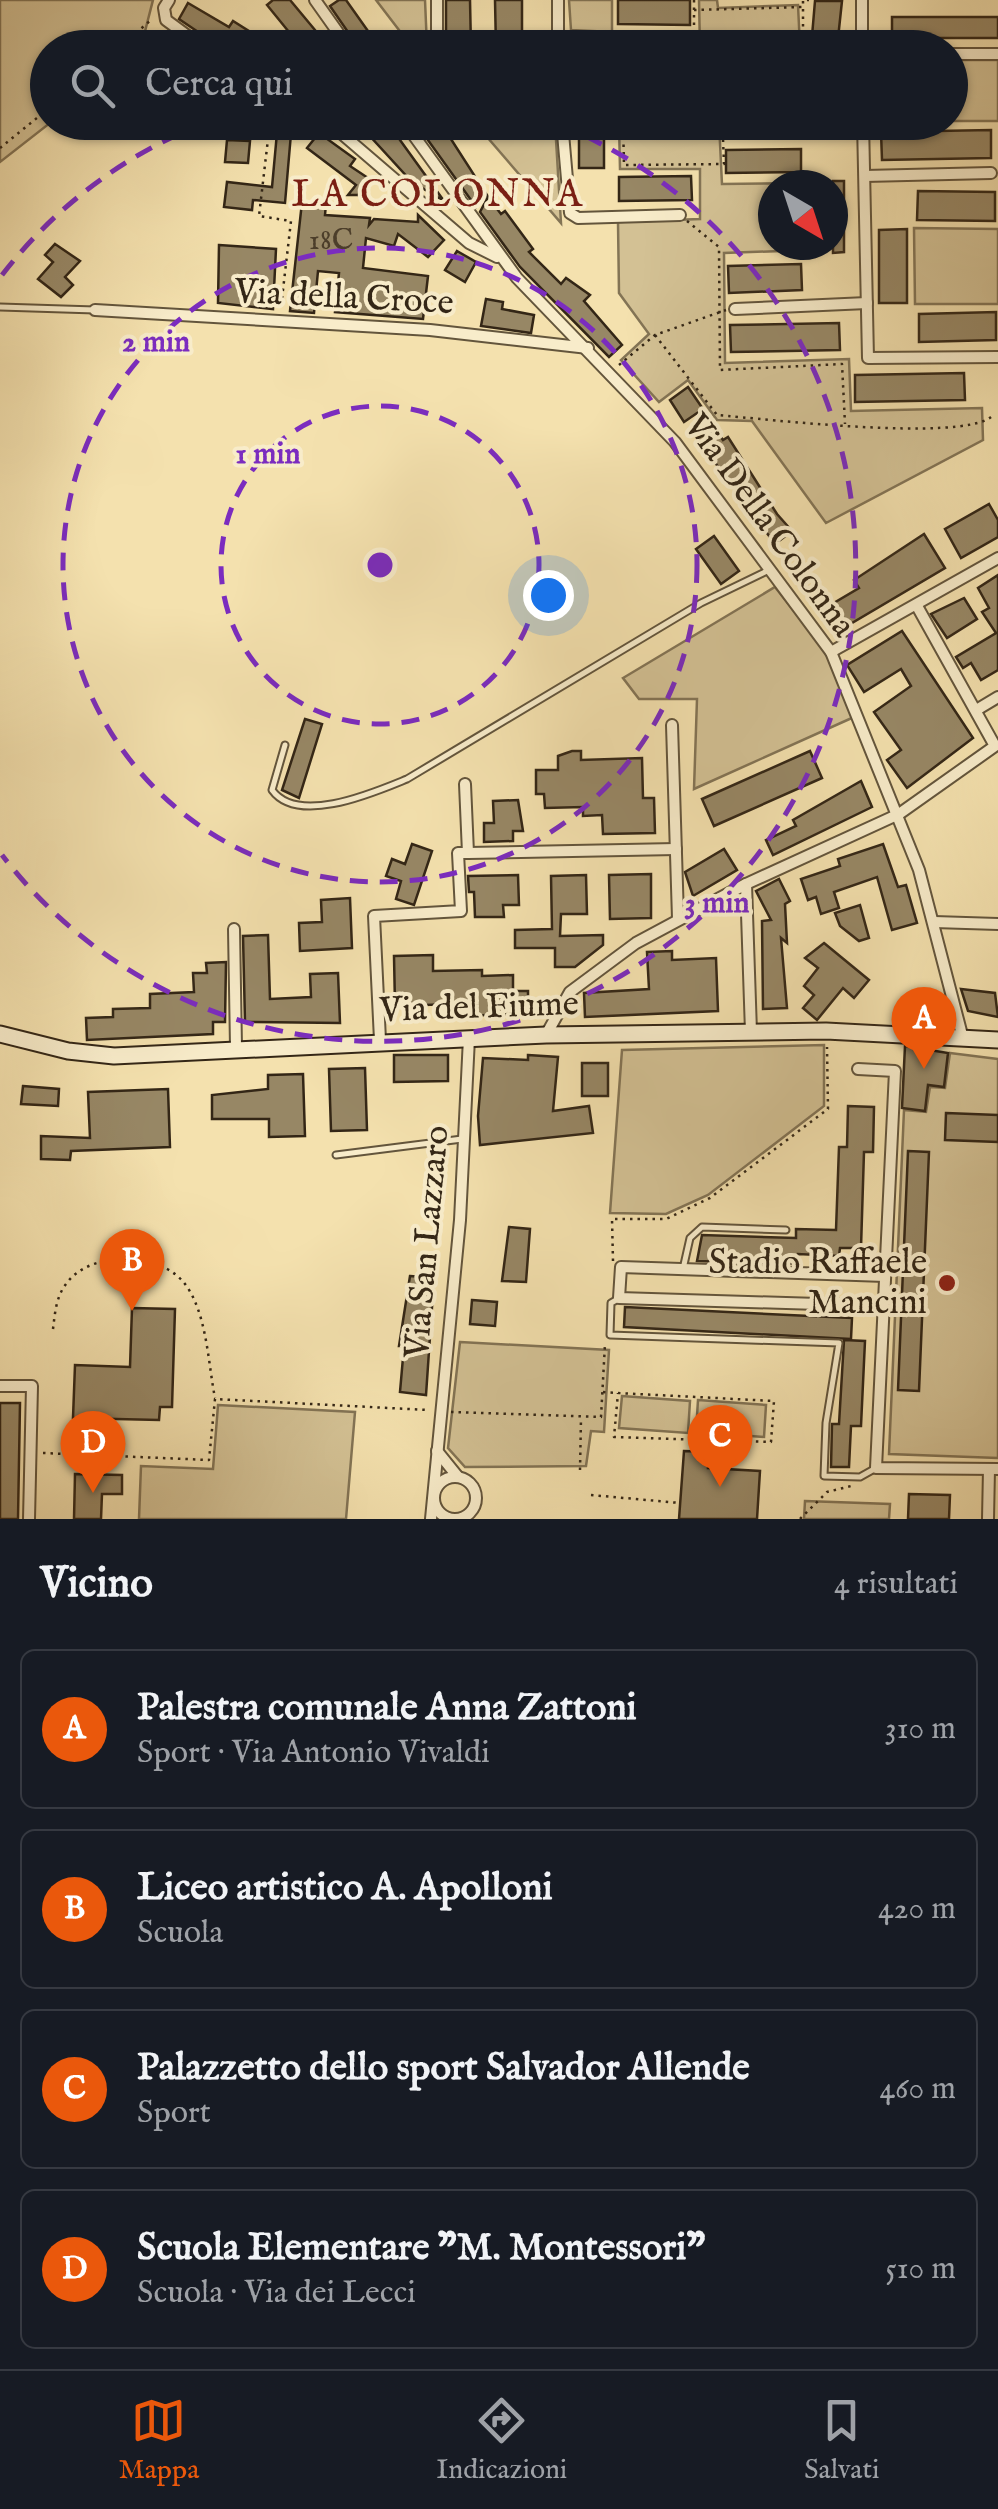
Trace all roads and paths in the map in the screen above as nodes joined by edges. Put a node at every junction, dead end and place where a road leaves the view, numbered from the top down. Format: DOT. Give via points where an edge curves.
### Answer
graph roads {
  1 [pos="315,0"];
  2 [pos="436,0"];
  3 [pos="558,0"];
  4 [pos="694,0"];
  5 [pos="720,0"];
  6 [pos="809,0"];
  7 [pos="862,0"];
  8 [pos="167,4"];
  9 [pos="803,7"];
  10 [pos="721,9"];
  11 [pos="694,10"];
  12 [pos="139,30"];
  13 [pos="175,30"];
  14 [pos="337,30"];
  15 [pos="437,30"];
  16 [pos="558,30"];
  17 [pos="694,30"];
  18 [pos="804,30"];
  19 [pos="862,30"];
  20 [pos="968,54"];
  21 [pos="998,54"];
  22 [pos="30,124"];
  23 [pos="268,140"];
  24 [pos="349,140"];
  25 [pos="417,140"];
  26 [pos="563,140"];
  27 [pos="623,140"];
  28 [pos="723,140"];
  29 [pos="864,140"];
  30 [pos="0,148"];
  31 [pos="991,173"];
  32 [pos="865,176"];
  33 [pos="680,215"];
  34 [pos="509,268"];
  35 [pos="867,303"];
  36 [pos="0,307"];
  37 [pos="736,308"];
  38 [pos="94,310"];
  39 [pos="719,310"];
  40 [pos="280,323"];
  41 [pos="655,335"];
  42 [pos="589,348"];
  43 [pos="998,357"];
  44 [pos="611,373"];
  45 [pos="992,417"];
  46 [pos="845,426"];
  47 [pos="998,558"];
  48 [pos="769,570"];
  49 [pos="916,606"];
  50 [pos="831,652"];
  51 [pos="998,697"];
  52 [pos="978,709"];
  53 [pos="672,725"];
  54 [pos="285,744"];
  55 [pos="465,784"];
  56 [pos="898,814"];
  57 [pos="676,849"];
  58 [pos="468,853"];
  59 [pos="746,884"];
  60 [pos="678,918"];
  61 [pos="934,922"];
  62 [pos="998,924"];
  63 [pos="234,929"];
  64 [pos="826,1031"];
  65 [pos="751,1032"];
  66 [pos="0,1034"];
  67 [pos="962,1034"];
  68 [pos="546,1036"];
  69 [pos="469,1038"];
  70 [pos="380,1040"];
  71 [pos="998,1040"];
  72 [pos="236,1047"];
  73 [pos="858,1070"];
  74 [pos="465,1139"];
  75 [pos="336,1155"];
  76 [pos="786,1230"];
  77 [pos="621,1267"];
  78 [pos="683,1269"];
  79 [pos="885,1276"];
  80 [pos="618,1298"];
  81 [pos="883,1306"];
  82 [pos="53,1329"];
  83 [pos="610,1335"];
  84 [pos="0,1386"];
  85 [pos="602,1392"];
  86 [pos="618,1393"];
  87 [pos="215,1399"];
  88 [pos="436,1411"];
  89 [pos="580,1416"];
  90 [pos="436,1450"];
  91 [pos="31,1453"];
  92 [pos="876,1468"];
  93 [pos="994,1469"];
  94 [pos="580,1470"];
  95 [pos="458,1477"];
  96 [pos="860,1477"];
  97 [pos="434,1495"];
  98 [pos="590,1495"];
  99 [pos="680,1503"];
  100 [pos="30,1519"];
  101 [pos="431,1519"];
  102 [pos="452,1519"];
  103 [pos="800,1519"];
  104 [pos="988,1519"];
  1 -- 14 [label="street"];
  2 -- 15 [label="street"];
  3 -- 16 [label="street"];
  4 -- 11 [label="path"];
  5 -- 10 [label="path"];
  6 -- 9 [label="path"];
  7 -- 19 [label="street"];
  8 -- 12 [label="path"];
  8 -- 13 [label="street"];
  9 -- 10 [label="path"];
  9 -- 18 [label="path"];
  10 -- 11 [label="path"];
  11 -- 17 [label="path"];
  20 -- 21 [label="street"];
  22 -- 30 [label="path"];
  23 -- 40 [label="path" via="259,216 291,221"];
  24 -- 34 [label="street"];
  25 -- 34 [label="street, Via Della Colonna"];
  26 -- 33 [label="street" via="567,203 578,218"];
  27 -- 28 [label="path" via="624,165 724,164"];
  29 -- 32 [label="street"];
  31 -- 32 [label="street"];
  32 -- 35 [label="street"];
  33 -- 39 [label="path" via="719,247"];
  34 -- 42 [label="street, Via Della Colonna"];
  35 -- 37 [label="street"];
  35 -- 43 [label="street" via="868,358"];
  36 -- 38 [label="lane"];
  37 -- 39 [label="path"];
  38 -- 40 [label="street, Via della Croce"];
  39 -- 41 [label="path"];
  39 -- 46 [label="path" via="720,370 842,364"];
  40 -- 42 [label="street, Via della Croce" via="430,330"];
  41 -- 44 [label="path"];
  41 -- 46 [label="path" via="718,415"];
  42 -- 44 [label="street, Via Della Colonna"];
  44 -- 48 [label="street, Via Della Colonna" via="675,442"];
  45 -- 46 [label="path" via="972,424"];
  47 -- 49 [label="street"];
  48 -- 50 [label="street, Via Della Colonna"];
  48 -- 54 [label="lane" via="700,603 408,779 360,798 304,805 278,798 272,790"];
  49 -- 50 [label="street"];
  49 -- 52 [label="street"];
  50 -- 56 [label="street, Via Della Colonna"];
  51 -- 52 [label="street"];
  52 -- 56 [label="street" via="995,746"];
  53 -- 57 [label="street"];
  55 -- 58 [label="street"];
  56 -- 59 [label="street"];
  56 -- 61 [label="street, Via Della Colonna"];
  57 -- 58 [label="street"];
  57 -- 60 [label="street"];
  58 -- 70 [label="street" via="458,854 461,912 374,916"];
  59 -- 60 [label="street"];
  59 -- 65 [label="street"];
  60 -- 68 [label="street" via="570,992"];
  61 -- 62 [label="street"];
  61 -- 67 [label="street, Via Della Colonna"];
  63 -- 72 [label="street"];
  64 -- 65 [label="street, Via del Fiume"];
  64 -- 67 [label="street, Via del Fiume"];
  64 -- 77 [label="path" via="828,1109 710,1198 666,1220 612,1218 610,1260"];
  65 -- 68 [label="street, Via del Fiume"];
  66 -- 72 [label="street, Via del Fiume" via="114,1056"];
  67 -- 71 [label="street, Via del Fiume"];
  68 -- 69 [label="street, Via del Fiume"];
  69 -- 70 [label="street, Via del Fiume"];
  69 -- 74 [label="street, Via San Lazzaro"];
  70 -- 72 [label="street, Via del Fiume"];
  73 -- 79 [label="street" via="895,1071"];
  74 -- 75 [label="lane"];
  74 -- 88 [label="street, Via San Lazzaro"];
  76 -- 78 [label="lane" via="702,1227 690,1238"];
  77 -- 78 [label="street"];
  77 -- 80 [label="street"];
  78 -- 79 [label="street"];
  79 -- 81 [label="street"];
  80 -- 81 [label="street"];
  80 -- 83 [label="lane"];
  81 -- 92 [label="street"];
  82 -- 87 [label="path" via="65,1284 82,1268 132,1260 170,1270 195,1302"];
  83 -- 85 [label="path"];
  83 -- 96 [label="lane" via="839,1343 824,1476"];
  84 -- 91 [label="street" via="32,1386"];
  85 -- 86 [label="path"];
  85 -- 89 [label="path" via="600,1417"];
  86 -- 86 [label="path" via="774,1401 771,1442 614,1437"];
  87 -- 88 [label="path"];
  87 -- 91 [label="path" via="210,1460"];
  88 -- 89 [label="path"];
  88 -- 90 [label="street, Via San Lazzaro"];
  89 -- 94 [label="path"];
  90 -- 95 [label="street"];
  90 -- 97 [label="street, Via San Lazzaro"];
  91 -- 100 [label="street"];
  92 -- 93 [label="street"];
  92 -- 96 [label="lane"];
  93 -- 104 [label="street"];
  95 -- 97 [label="street" via="443,1481"];
  95 -- 102 [label="street" via="476,1497 470,1513"];
  96 -- 103 [label="path" via="849,1488 827,1492"];
  97 -- 101 [label="street, Via San Lazzaro"];
  97 -- 102 [label="street" via="437,1510"];
  98 -- 99 [label="path"];
}
